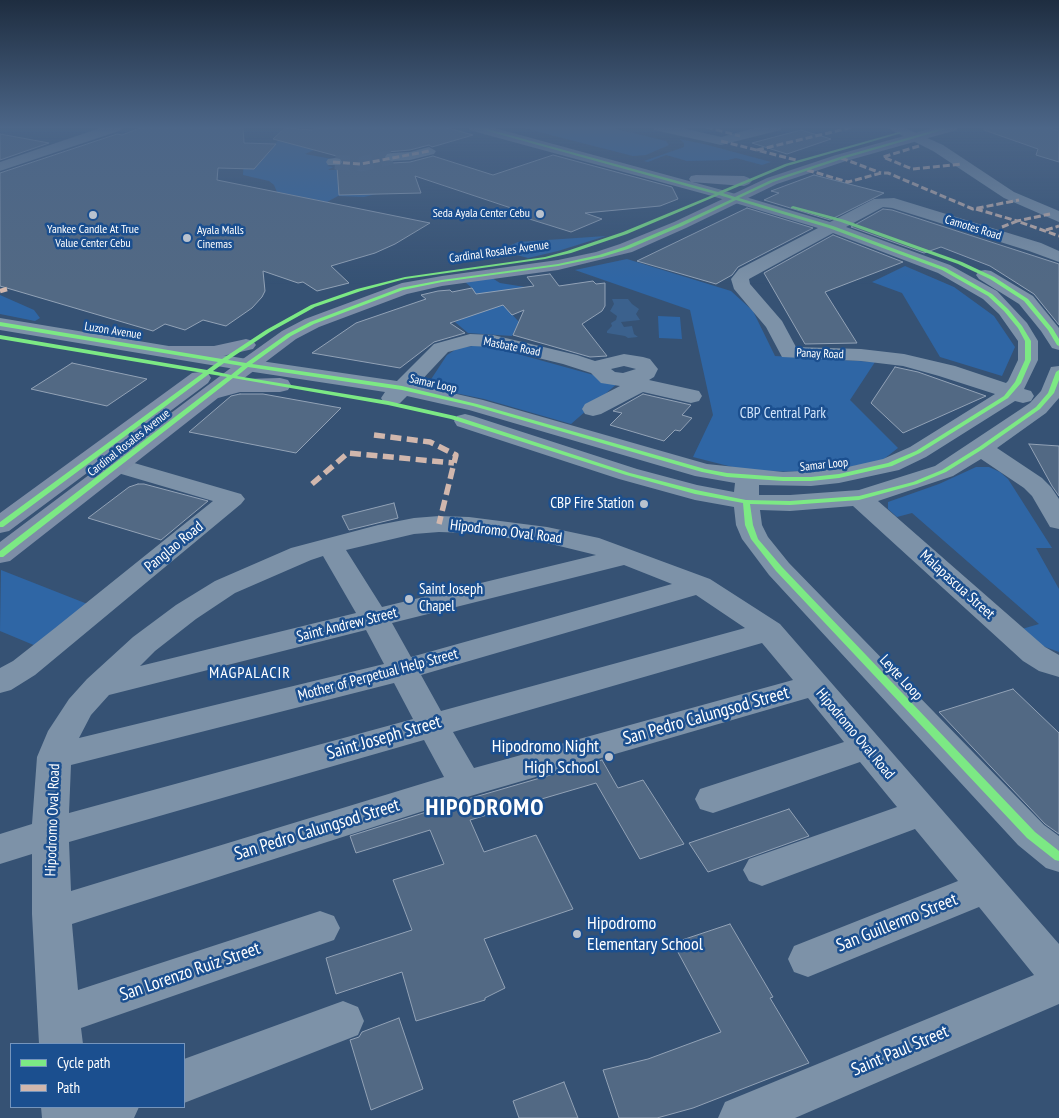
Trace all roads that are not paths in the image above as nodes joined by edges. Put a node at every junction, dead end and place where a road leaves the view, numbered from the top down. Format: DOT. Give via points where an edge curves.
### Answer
graph roads {
  1 [pos="678,179"];
  2 [pos="679,179"];
  3 [pos="757,179"];
  4 [pos="790,179"];
  5 [pos="986,179"];
  6 [pos="689,182"];
  7 [pos="727,194"];
  8 [pos="762,197"];
  9 [pos="1056,214"];
  10 [pos="837,224"];
  11 [pos="1059,258"];
  12 [pos="0,324"];
  13 [pos="0,337"];
  14 [pos="1059,344"];
  15 [pos="271,348"];
  16 [pos="163,358"];
  17 [pos="227,369"];
  18 [pos="1059,372"];
  19 [pos="287,379"];
  20 [pos="639,384"];
  21 [pos="183,391"];
  22 [pos="1011,392"];
  23 [pos="395,396"];
  24 [pos="691,396"];
  25 [pos="1051,405"];
  26 [pos="593,409"];
  27 [pos="981,448"];
  28 [pos="93,458"];
  29 [pos="118,466"];
  30 [pos="747,490"];
  31 [pos="859,498"];
  32 [pos="1059,521"];
  33 [pos="0,526"];
  34 [pos="330,546"];
  35 [pos="0,555"];
  36 [pos="626,556"];
  37 [pos="700,585"];
  38 [pos="374,618"];
  39 [pos="770,631"];
  40 [pos="1056,668"];
  41 [pos="403,670"];
  42 [pos="0,682"];
  43 [pos="814,685"];
  44 [pos="98,687"];
  45 [pos="434,724"];
  46 [pos="867,747"];
  47 [pos="54,757"];
  48 [pos="465,784"];
  49 [pos="713,799"];
  50 [pos="922,812"];
  51 [pos="50,833"];
  52 [pos="0,849"];
  53 [pos="1059,857"];
  54 [pos="762,870"];
  55 [pos="986,887"];
  56 [pos="52,914"];
  57 [pos="320,928"];
  58 [pos="808,959"];
  59 [pos="1059,974"];
  60 [pos="1059,984"];
  61 [pos="343,1021"];
  62 [pos="60,1030"];
  63 [pos="185,1081"];
  64 [pos="113,1108"];
  65 [pos="86,1118"];
  66 [pos="741,1118"];
  1 -- 6 [label="street"];
  2 -- 6 [label="street"];
  3 -- 7 [label="main road, Cardinal Rosales Avenue"];
  4 -- 8 [label="main road, Cardinal Rosales Avenue"];
  5 -- 9 [label="street" via="1010,195"];
  6 -- 7 [label="main road"];
  6 -- 7 [label="main road" via="699,194"];
  7 -- 8 [label="street, Samar Loop"];
  7 -- 15 [label="main road, Cardinal Rosales Avenue" via="626,248 558,265 402,289 312,323"];
  7 -- 17 [label="main road, Cardinal Rosales Avenue" via="569,252 405,278 313,306 268,331"];
  8 -- 10 [label="street, Samar Loop"];
  10 -- 11 [label="street, Camotes Road" via="880,202 894,203 1035,247"];
  10 -- 14 [label="street, Samar Loop" via="960,263 992,278 1030,305"];
  10 -- 22 [label="street, Samar Loop" via="944,269 981,289 1006,310 1028,341 1028,360"];
  10 -- 22 [label="street, Panay Road" via="745,273 740,279 741,285 775,325 789,353 904,360"];
  12 -- 16 [label="street, Luzon Avenue"];
  13 -- 16 [label="street, Luzon Avenue"];
  15 -- 17 [label="main road, Cardinal Rosales Avenue"];
  15 -- 19 [label="main road" via="272,360"];
  16 -- 17 [label="street, Luzon Avenue"];
  16 -- 17 [label="main road" via="214,352"];
  16 -- 21 [label="main road" via="186,375 188,380"];
  17 -- 19 [label="street, Samar Loop"];
  17 -- 19 [label="main road" via="236,386"];
  17 -- 21 [label="main road, Cardinal Rosales Avenue"];
  17 -- 29 [label="main road, Cardinal Rosales Avenue"];
  18 -- 25 [label="street, Samar Loop" via="1051,393"];
  19 -- 23 [label="street, Samar Loop"];
  20 -- 23 [label="street, Masbate Road" via="570,359 493,340 470,340 441,348"];
  20 -- 24 [label="street, Masbate Road"];
  20 -- 26 [label="street"];
  21 -- 28 [label="main road, Cardinal Rosales Avenue"];
  22 -- 25 [label="street"];
  22 -- 30 [label="street, Samar Loop" via="918,452 890,464 848,475"];
  23 -- 30 [label="street, Samar Loop" via="628,474 695,492"];
  25 -- 27 [label="street, Samar Loop"];
  27 -- 31 [label="street, Samar Loop" via="944,471 915,483"];
  27 -- 32 [label="street" via="1033,483"];
  28 -- 29 [label="street, Panglao Road"];
  28 -- 33 [label="main road, Cardinal Rosales Avenue"];
  29 -- 35 [label="main road, Cardinal Rosales Avenue"];
  29 -- 42 [label="street, Panglao Road" via="232,499 24,668"];
  30 -- 31 [label="street, Samar Loop" via="790,503"];
  30 -- 53 [label="street, Leyte Loop" via="748,525 779,569 1031,835"];
  31 -- 40 [label="street, Malapascua Street" via="1034,654"];
  34 -- 36 [label="street, Hipodromo Oval Road" via="414,526 470,525 546,535"];
  34 -- 38 [label="street"];
  34 -- 44 [label="street, Hipodromo Oval Road" via="301,554 225,588 144,644"];
  36 -- 37 [label="street, Hipodromo Oval Road"];
  36 -- 38 [label="street, Saint Andrew Street"];
  37 -- 39 [label="street, Hipodromo Oval Road"];
  37 -- 41 [label="street, Mother of Perpetual Help Street"];
  38 -- 41 [label="street"];
  38 -- 44 [label="street, Saint Andrew Street"];
  39 -- 43 [label="street, Hipodromo Oval Road"];
  39 -- 45 [label="street, Saint Joseph Street"];
  41 -- 45 [label="street"];
  41 -- 47 [label="street, Mother of Perpetual Help Street"];
  43 -- 46 [label="street, Hipodromo Oval Road"];
  43 -- 48 [label="street, San Pedro Calungsod Street"];
  44 -- 47 [label="street, Hipodromo Oval Road" via="80,707"];
  45 -- 48 [label="street"];
  45 -- 51 [label="street, Saint Joseph Street"];
  46 -- 49 [label="street"];
  46 -- 50 [label="street, Hipodromo Oval Road"];
  47 -- 51 [label="street, Hipodromo Oval Road"];
  48 -- 56 [label="street, San Pedro Calungsod Street"];
  50 -- 54 [label="street"];
  50 -- 55 [label="street, Hipodromo Oval Road"];
  51 -- 52 [label="street, Saint Joseph Street"];
  51 -- 56 [label="street, Hipodromo Oval Road"];
  55 -- 58 [label="street, San Guillermo Street"];
  55 -- 59 [label="street, Hipodromo Oval Road"];
  56 -- 62 [label="street, Hipodromo Oval Road"];
  57 -- 62 [label="street, San Lorenzo Ruiz Street"];
  60 -- 66 [label="street, Saint Paul Street"];
  61 -- 63 [label="street"];
  64 -- 65 [label="street"];
}
